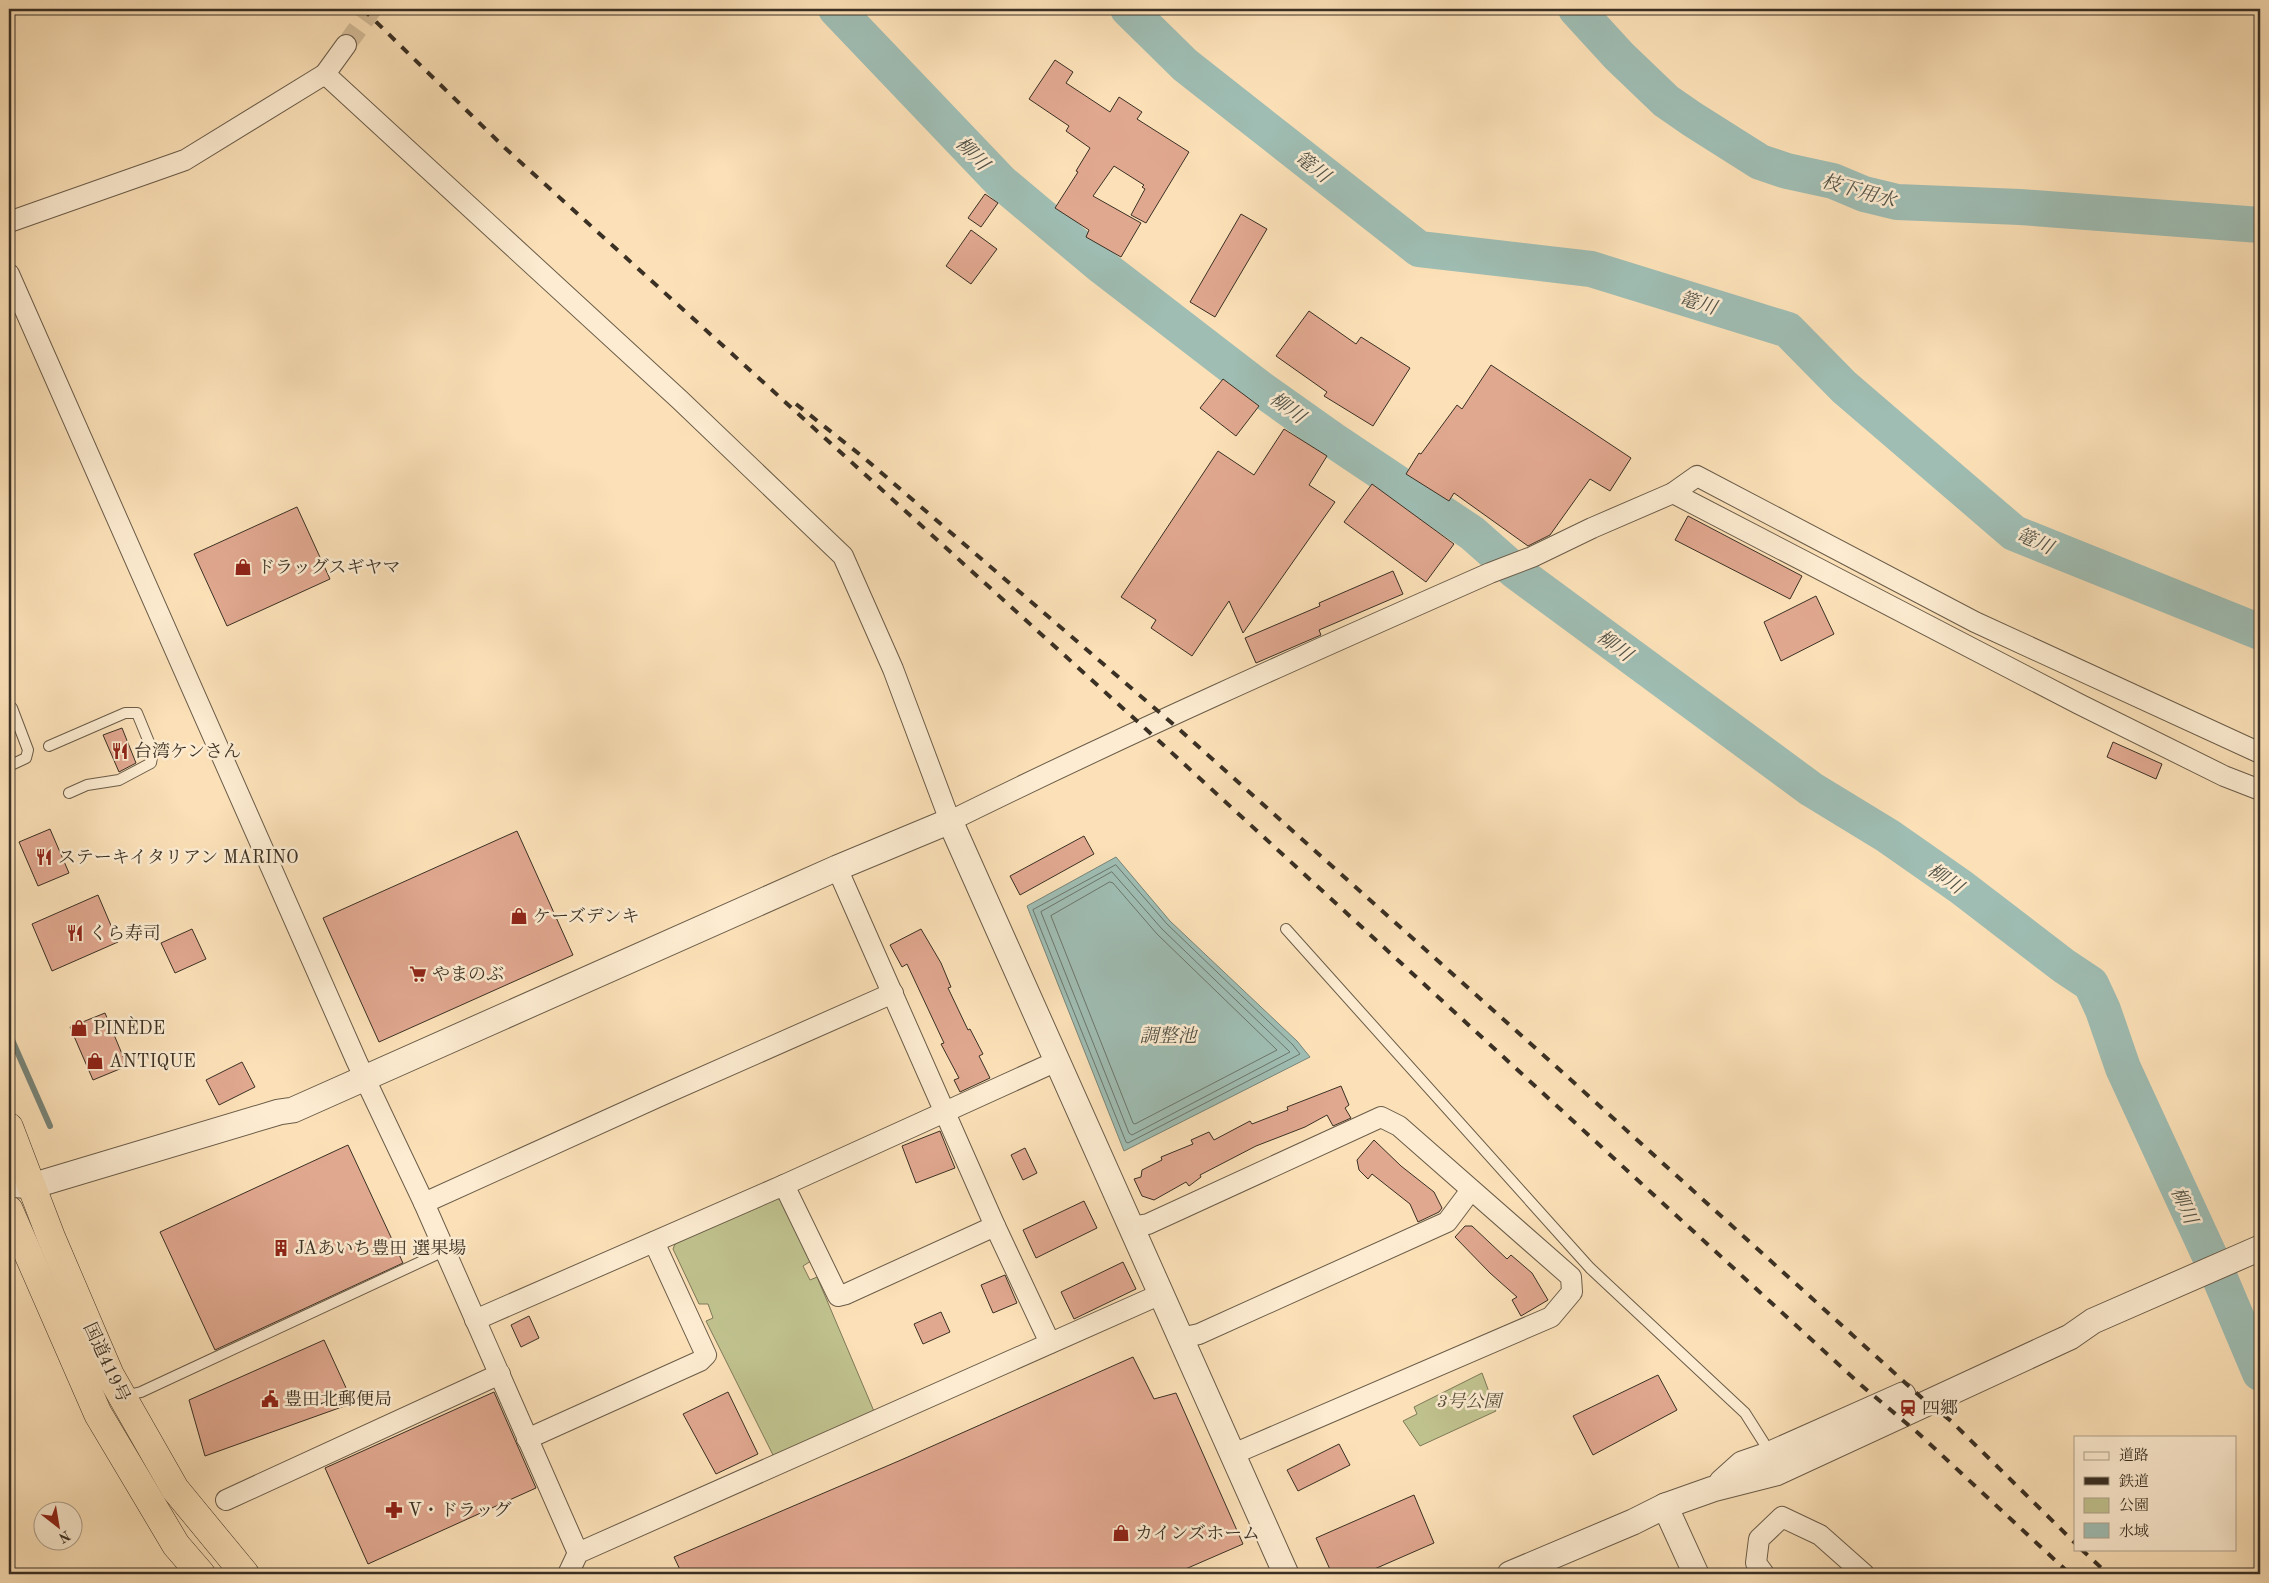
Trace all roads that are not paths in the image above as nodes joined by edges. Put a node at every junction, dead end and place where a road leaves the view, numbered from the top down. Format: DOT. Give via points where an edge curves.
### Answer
graph roads {
  1 [pos="346,45"];
  2 [pos="326,74"];
  3 [pos="9,222"];
  4 [pos="9,274"];
  5 [pos="1673,493"];
  6 [pos="9,706"];
  7 [pos="50,746"];
  8 [pos="2260,753"];
  9 [pos="9,766"];
  10 [pos="2260,790"];
  11 [pos="69,793"];
  12 [pos="950,821"];
  13 [pos="837,868"];
  14 [pos="1286,930"];
  15 [pos="893,993"];
  16 [pos="1057,1060"];
  17 [pos="364,1078"];
  18 [pos="945,1110"];
  19 [pos="9,1127"];
  20 [pos="20,1185"];
  21 [pos="784,1185"];
  22 [pos="1471,1190"];
  23 [pos="424,1203"];
  24 [pos="9,1212"];
  25 [pos="995,1226"];
  26 [pos="1131,1226"];
  27 [pos="654,1242"];
  28 [pos="2260,1248"];
  29 [pos="444,1251"];
  30 [pos="1161,1294"];
  31 [pos="475,1320"];
  32 [pos="2093,1321"];
  33 [pos="1181,1338"];
  34 [pos="1050,1343"];
  35 [pos="500,1374"];
  36 [pos="122,1397"];
  37 [pos="527,1439"];
  38 [pos="1232,1454"];
  39 [pos="1768,1455"];
  40 [pos="1713,1489"];
  41 [pos="226,1500"];
  42 [pos="1665,1506"];
  43 [pos="578,1553"];
  44 [pos="201,1574"];
  45 [pos="246,1574"];
  46 [pos="568,1574"];
  47 [pos="1286,1574"];
  48 [pos="1510,1574"];
  49 [pos="1696,1574"];
  50 [pos="1764,1574"];
  51 [pos="1864,1574"];
  1 -- 2 [label="street"];
  2 -- 3 [label="street" via="185,160"];
  2 -- 12 [label="street" via="680,400 843,556 893,669"];
  4 -- 17 [label="street"];
  5 -- 8 [label="street" via="1697,476 1975,622"];
  5 -- 10 [label="street" via="2079,704 2224,776"];
  5 -- 12 [label="street" via="1166,717"];
  6 -- 9 [label="lane" via="28,750 26,758"];
  7 -- 11 [label="lane" via="125,713 137,713 153,752 151,763 119,780 87,785"];
  12 -- 13 [label="street"];
  12 -- 16 [label="street"];
  13 -- 15 [label="street"];
  13 -- 17 [label="street"];
  14 -- 39 [label="lane" via="1590,1268 1745,1413"];
  15 -- 18 [label="street"];
  15 -- 23 [label="street"];
  16 -- 18 [label="street"];
  16 -- 26 [label="street"];
  17 -- 20 [label="street" via="293,1110"];
  17 -- 23 [label="street"];
  18 -- 21 [label="street"];
  18 -- 25 [label="street"];
  19 -- 20 [label="highway, 国道419号"];
  20 -- 24 [label="street"];
  20 -- 36 [label="highway, 国道419号" via="55,1246"];
  21 -- 25 [label="street" via="838,1296"];
  21 -- 27 [label="street"];
  22 -- 26 [label="street" via="1399,1126 1381,1117 1148,1224"];
  22 -- 33 [label="street" via="1447,1222 1200,1334"];
  22 -- 38 [label="street" via="1571,1277 1572,1292 1551,1317"];
  23 -- 29 [label="street"];
  24 -- 44 [label="highway, 国道419号" via="98,1414 176,1545"];
  25 -- 34 [label="street"];
  26 -- 30 [label="street"];
  27 -- 31 [label="street"];
  27 -- 37 [label="street" via="706,1356 700,1362"];
  28 -- 32 [label="street"];
  29 -- 31 [label="street"];
  29 -- 36 [label="lane" via="141,1392"];
  30 -- 33 [label="street"];
  30 -- 34 [label="street"];
  31 -- 35 [label="street"];
  32 -- 39 [label="street" via="2066,1323"];
  32 -- 40 [label="street" via="2070,1337 1776,1473"];
  33 -- 38 [label="street"];
  34 -- 43 [label="street"];
  35 -- 37 [label="street"];
  35 -- 41 [label="street"];
  36 -- 45 [label="highway, 国道419号" via="176,1489"];
  37 -- 43 [label="street"];
  38 -- 47 [label="street"];
  39 -- 40 [label="street" via="1742,1464"];
  40 -- 42 [label="street"];
  42 -- 48 [label="street"];
  42 -- 49 [label="street"];
  43 -- 46 [label="street"];
  50 -- 51 [label="street" via="1756,1562 1759,1539 1782,1517 1820,1535"];
}
